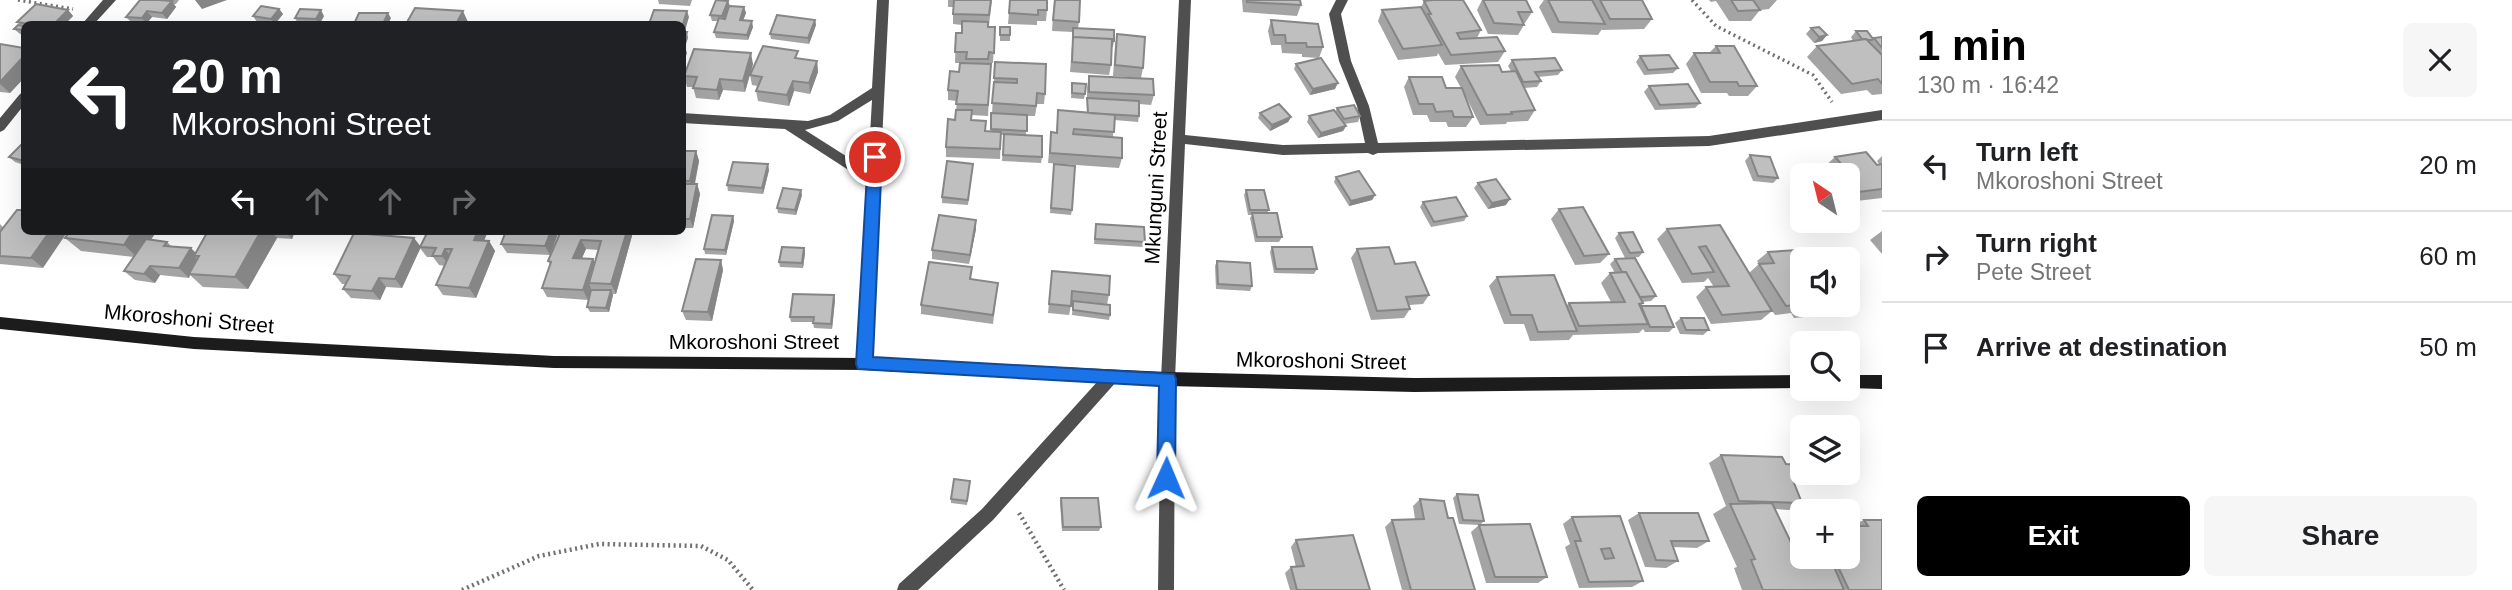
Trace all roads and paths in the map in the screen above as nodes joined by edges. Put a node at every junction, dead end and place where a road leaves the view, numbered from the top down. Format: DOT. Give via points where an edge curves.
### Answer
graph roads {
  1 [pos="18,0"];
  2 [pos="110,0"];
  3 [pos="883,0"];
  4 [pos="1185,0"];
  5 [pos="1342,0"];
  6 [pos="1692,0"];
  7 [pos="98,14"];
  8 [pos="91,21"];
  9 [pos="879,90"];
  10 [pos="21,101"];
  11 [pos="1882,115"];
  12 [pos="686,118"];
  13 [pos="1843,119"];
  14 [pos="0,127"];
  15 [pos="790,127"];
  16 [pos="1180,139"];
  17 [pos="1373,150"];
  18 [pos="874,180"];
  19 [pos="0,323"];
  20 [pos="864,364"];
  21 [pos="1112,376"];
  22 [pos="1168,379"];
  23 [pos="1790,382"];
  24 [pos="1860,382"];
  25 [pos="1882,382"];
  26 [pos="1007,494"];
  27 [pos="461,590"];
  28 [pos="753,590"];
  29 [pos="905,590"];
  30 [pos="1064,590"];
  31 [pos="1166,590"];
  1 -- 7 [label="path"];
  2 -- 7 [label="street"];
  3 -- 9 [label="street"];
  4 -- 16 [label="street, Mkunguni Street"];
  5 -- 17 [label="street" via="1335,14"];
  6 -- 13 [label="path" via="1716,26 1813,75"];
  7 -- 8 [label="street"];
  9 -- 15 [label="street" via="834,118 808,127"];
  9 -- 18 [label="street"];
  10 -- 14 [label="street"];
  11 -- 13 [label="street"];
  12 -- 15 [label="street"];
  13 -- 17 [label="street" via="1709,141"];
  15 -- 18 [label="street"];
  16 -- 17 [label="street" via="1283,150"];
  16 -- 22 [label="street, Mkunguni Street"];
  18 -- 20 [label="street"];
  19 -- 20 [label="street, Mkoroshoni Street" via="194,343 554,362"];
  20 -- 21 [label="street, Mkoroshoni Street"];
  21 -- 22 [label="street, Mkoroshoni Street"];
  21 -- 26 [label="street"];
  22 -- 23 [label="street, Mkoroshoni Street" via="1414,384"];
  22 -- 31 [label="street, Mkunguni Street"];
  24 -- 25 [label="street"];
  26 -- 29 [label="street"];
  26 -- 30 [label="path"];
  27 -- 28 [label="path" via="539,556 598,544 701,546 728,560"];
}
